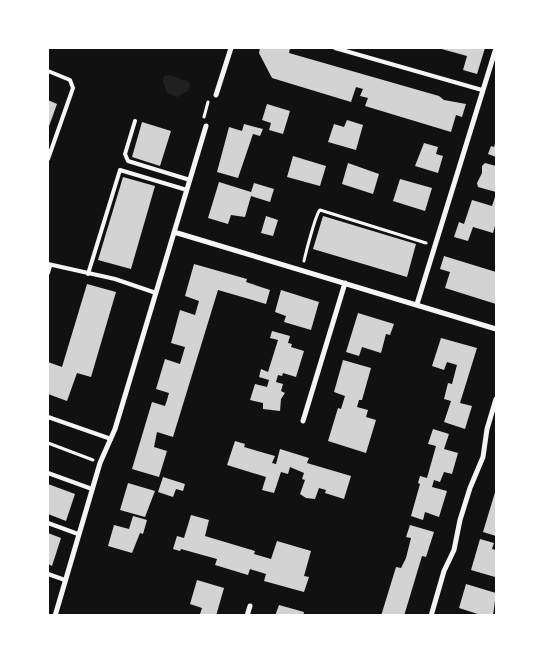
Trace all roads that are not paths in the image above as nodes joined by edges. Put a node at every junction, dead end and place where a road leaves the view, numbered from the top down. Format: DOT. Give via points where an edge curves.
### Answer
graph roads {
  1 [pos="231,48"];
  2 [pos="334,48"];
  3 [pos="496,48"];
  4 [pos="48,71"];
  5 [pos="482,90"];
  6 [pos="216,95"];
  7 [pos="135,121"];
  8 [pos="206,126"];
  9 [pos="48,160"];
  10 [pos="190,180"];
  11 [pos="187,190"];
  12 [pos="174,232"];
  13 [pos="49,265"];
  14 [pos="48,273"];
  15 [pos="88,274"];
  16 [pos="345,283"];
  17 [pos="156,293"];
  18 [pos="417,304"];
  19 [pos="496,329"];
  20 [pos="496,399"];
  21 [pos="48,417"];
  22 [pos="303,421"];
  23 [pos="111,439"];
  24 [pos="48,473"];
  25 [pos="92,489"];
  26 [pos="48,523"];
  27 [pos="78,534"];
  28 [pos="48,574"];
  29 [pos="65,580"];
  30 [pos="250,606"];
  31 [pos="55,616"];
  32 [pos="247,616"];
  33 [pos="431,616"];
  1 -- 6 [label="street"];
  2 -- 5 [label="lane"];
  3 -- 5 [label="street"];
  4 -- 9 [label="lane" via="70,80 73,88"];
  5 -- 18 [label="street"];
  7 -- 10 [label="lane" via="125,154 128,161"];
  8 -- 10 [label="street"];
  10 -- 11 [label="street"];
  11 -- 12 [label="street"];
  11 -- 15 [label="lane" via="120,170"];
  12 -- 16 [label="street"];
  12 -- 17 [label="street"];
  13 -- 14 [label="lane"];
  13 -- 15 [label="lane"];
  15 -- 17 [label="lane"];
  16 -- 18 [label="street"];
  16 -- 22 [label="street"];
  17 -- 23 [label="street"];
  18 -- 19 [label="street"];
  20 -- 33 [label="street" via="483,457 470,488 454,550 444,571"];
  21 -- 23 [label="lane"];
  23 -- 25 [label="street"];
  24 -- 25 [label="lane"];
  25 -- 27 [label="street"];
  26 -- 27 [label="lane"];
  27 -- 29 [label="street"];
  28 -- 29 [label="lane"];
  29 -- 31 [label="street"];
  30 -- 32 [label="street"];
}
